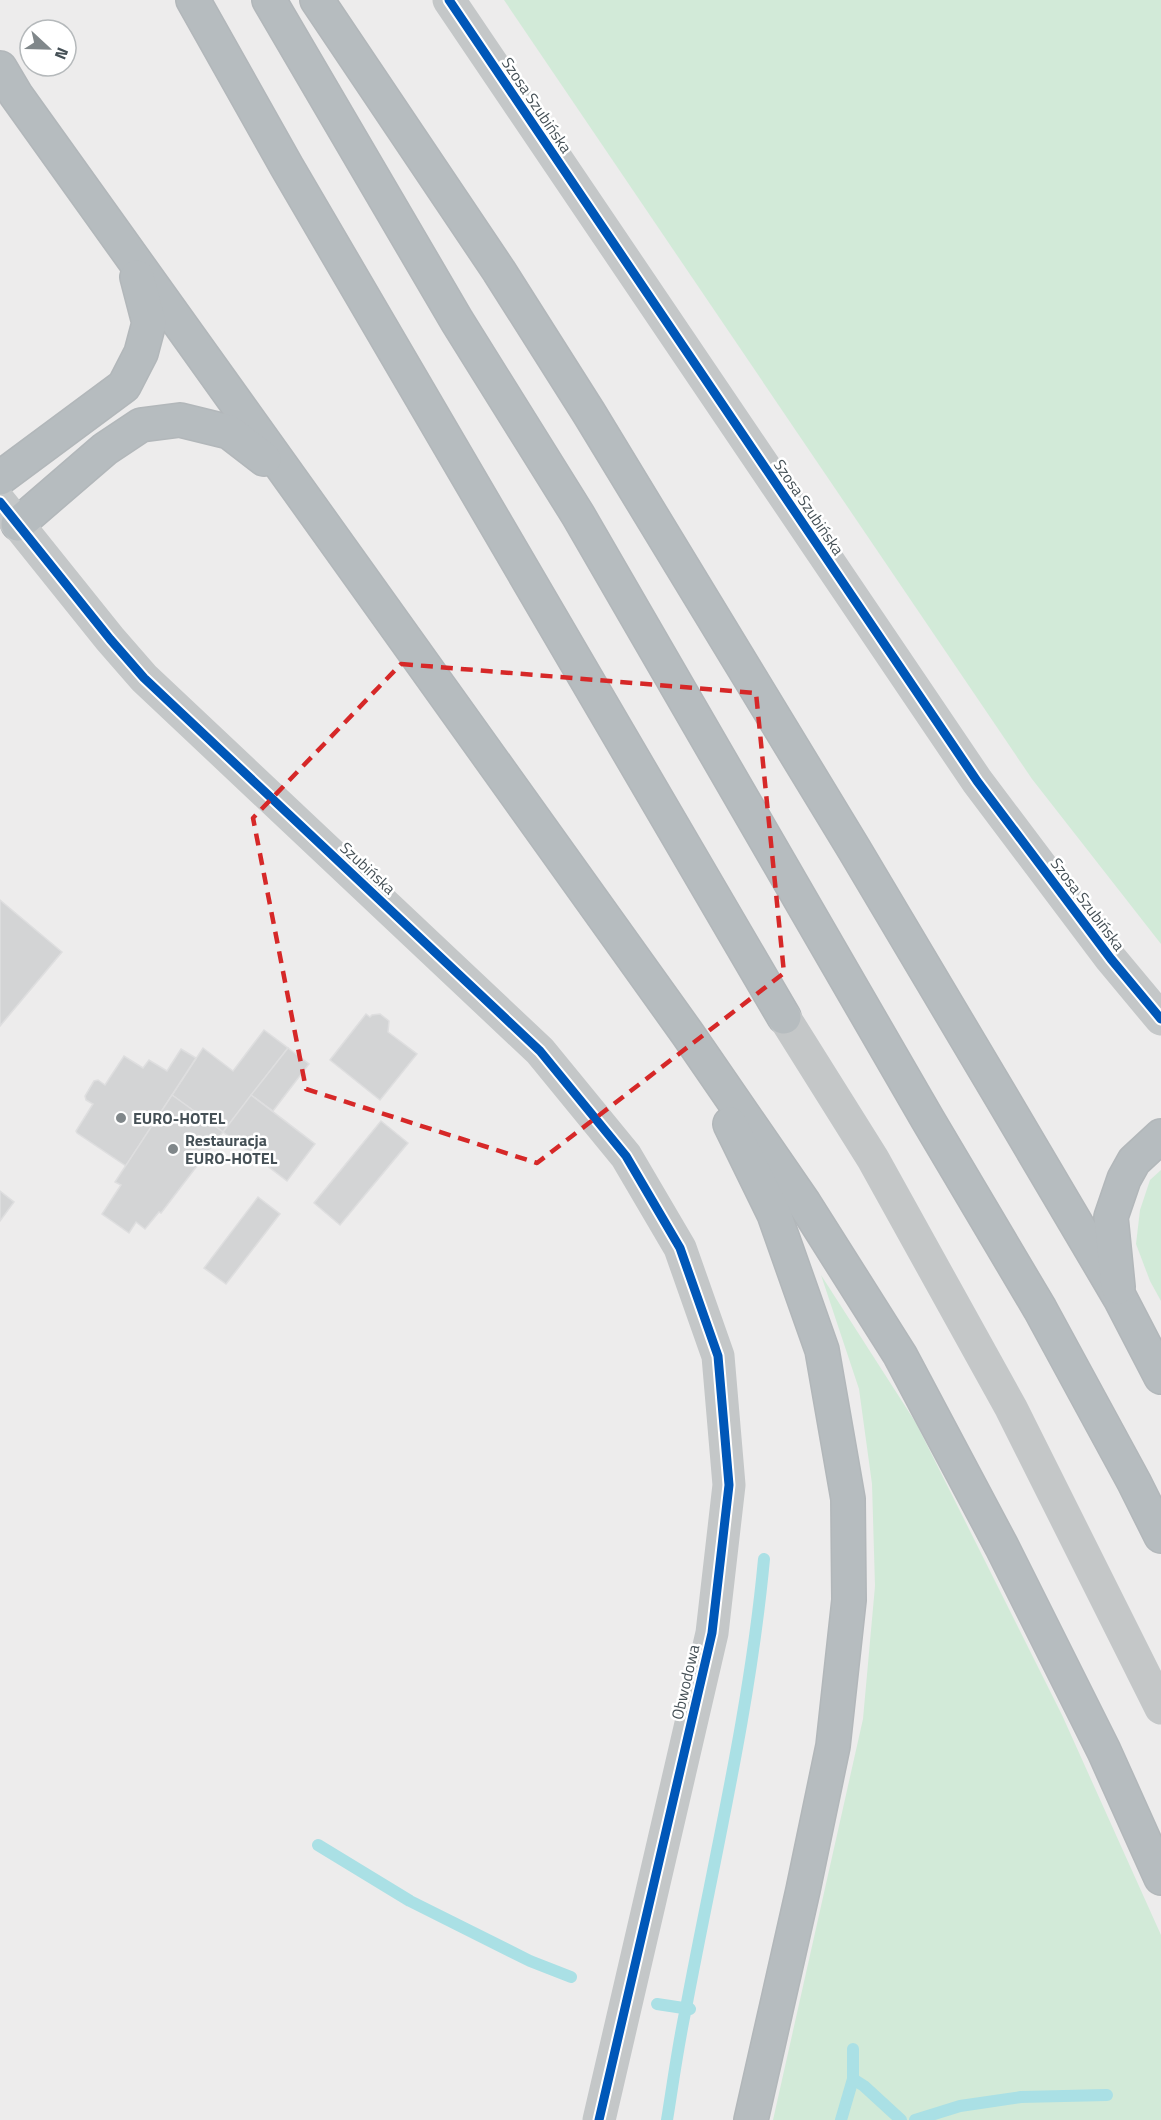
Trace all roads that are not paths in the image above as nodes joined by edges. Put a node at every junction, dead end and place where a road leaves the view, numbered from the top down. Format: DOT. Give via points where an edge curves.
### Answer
graph roads {
  1 [pos="193,0"];
  2 [pos="268,0"];
  3 [pos="317,0"];
  4 [pos="449,0"];
  5 [pos="0,68"];
  6 [pos="133,260"];
  7 [pos="0,478"];
  8 [pos="292,481"];
  9 [pos="9,513"];
  10 [pos="784,1017"];
  11 [pos="1161,1019"];
  12 [pos="687,1033"];
  13 [pos="1161,1136"];
  14 [pos="680,1248"];
  15 [pos="1120,1298"];
  16 [pos="1161,1377"];
  17 [pos="1161,1536"];
  18 [pos="1161,1708"];
  19 [pos="1161,1878"];
  20 [pos="599,2120"];
  21 [pos="751,2120"];
  1 -- 10 [label="highway"];
  2 -- 17 [label="highway" via="457,321 578,515 1040,1309"];
  3 -- 15 [label="highway" via="589,413"];
  4 -- 11 [label="street, Szosa Szubińska" via="977,781 1110,959"];
  5 -- 6 [label="highway"];
  6 -- 7 [label="highway" via="149,323 141,353 124,386"];
  6 -- 8 [label="highway"];
  8 -- 9 [label="highway" via="229,432 180,420 141,425"];
  8 -- 12 [label="highway"];
  9 -- 14 [label="street, Szubińska" via="144,678 540,1051 626,1156"];
  10 -- 18 [label="street" via="873,1159 1006,1398"];
  12 -- 19 [label="highway" via="804,1203 900,1355 1104,1751"];
  12 -- 21 [label="highway" via="774,1214 822,1350 848,1499 849,1600 832,1746"];
  13 -- 15 [label="highway" via="1134,1161 1111,1217"];
  14 -- 20 [label="street, Obwodowa" via="718,1356 729,1485 712,1633"];
  15 -- 16 [label="highway"];
}
